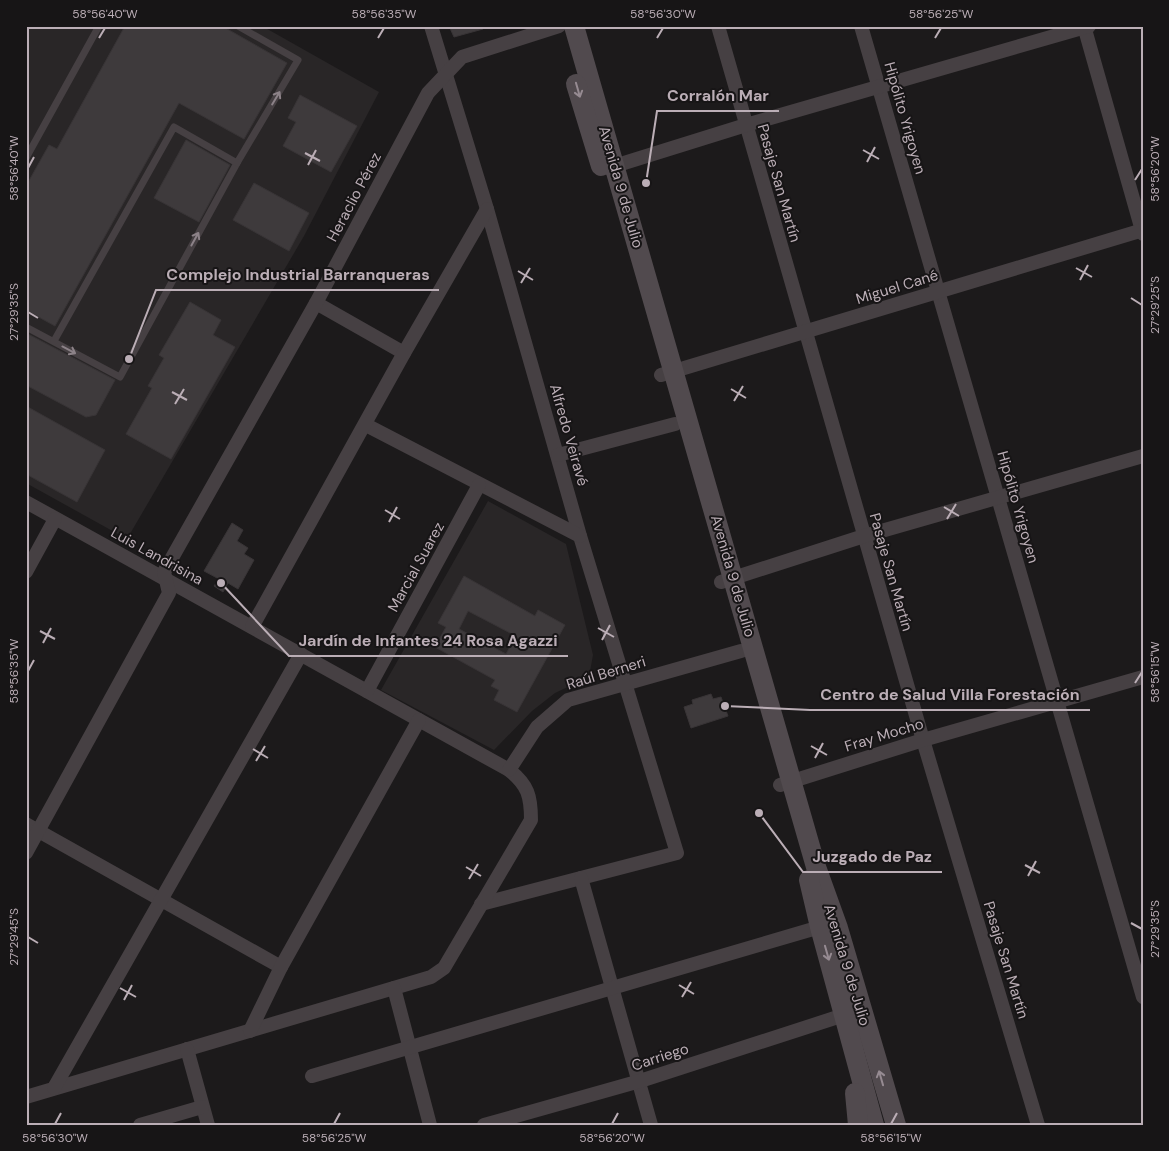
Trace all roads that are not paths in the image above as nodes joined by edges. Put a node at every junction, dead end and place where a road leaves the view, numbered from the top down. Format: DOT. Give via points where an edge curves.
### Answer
graph roads {
  1 [pos="99,26"];
  2 [pos="238,26"];
  3 [pos="431,26"];
  4 [pos="560,26"];
  5 [pos="574,26"];
  6 [pos="718,26"];
  7 [pos="861,26"];
  8 [pos="1086,27"];
  9 [pos="445,74"];
  10 [pos="879,86"];
  11 [pos="746,125"];
  12 [pos="26,158"];
  13 [pos="237,163"];
  14 [pos="609,168"];
  15 [pos="487,209"];
  16 [pos="1142,232"];
  17 [pos="937,291"];
  18 [pos="316,303"];
  19 [pos="26,327"];
  20 [pos="804,332"];
  21 [pos="54,341"];
  22 [pos="404,353"];
  23 [pos="667,373"];
  24 [pos="675,424"];
  25 [pos="366,425"];
  26 [pos="558,455"];
  27 [pos="1143,456"];
  28 [pos="480,485"];
  29 [pos="999,499"];
  30 [pos="26,502"];
  31 [pos="55,518"];
  32 [pos="580,536"];
  33 [pos="864,536"];
  34 [pos="26,572"];
  35 [pos="166,580"];
  36 [pos="727,580"];
  37 [pos="252,627"];
  38 [pos="741,651"];
  39 [pos="301,654"];
  40 [pos="1143,677"];
  41 [pos="626,683"];
  42 [pos="367,691"];
  43 [pos="1057,701"];
  44 [pos="419,720"];
  45 [pos="923,740"];
  46 [pos="509,770"];
  47 [pos="786,783"];
  48 [pos="26,824"];
  49 [pos="39,831"];
  50 [pos="26,853"];
  51 [pos="581,878"];
  52 [pos="160,900"];
  53 [pos="481,904"];
  54 [pos="820,927"];
  55 [pos="281,967"];
  56 [pos="394,988"];
  57 [pos="612,988"];
  58 [pos="1143,998"];
  59 [pos="846,1021"];
  60 [pos="250,1031"];
  61 [pos="409,1048"];
  62 [pos="187,1049"];
  63 [pos="312,1076"];
  64 [pos="640,1081"];
  65 [pos="54,1088"];
  66 [pos="26,1097"];
  67 [pos="202,1107"];
  68 [pos="140,1125"];
  69 [pos="208,1125"];
  70 [pos="430,1125"];
  71 [pos="484,1125"];
  72 [pos="651,1125"];
  73 [pos="858,1125"];
  74 [pos="874,1125"];
  75 [pos="896,1125"];
  76 [pos="1038,1125"];
  1 -- 12 [label="lane"];
  13 -- 2 [label="lane, one-way" via="298,60"];
  3 -- 9 [label="street, Alfredo Veiravé"];
  4 -- 9 [label="street, Heraclio Pérez" via="462,57"];
  4 -- 14 [label="main road, Avenida 9 de Julio, one-way"];
  5 -- 14 [label="main road, Avenida 9 de Julio"];
  6 -- 11 [label="street, Pasaje San Martín"];
  7 -- 10 [label="street, Hipólito Yrigoyen"];
  8 -- 10 [label="street"];
  8 -- 16 [label="street"];
  9 -- 15 [label="street, Alfredo Veiravé"];
  9 -- 18 [label="street, Heraclio Pérez" via="428,93"];
  10 -- 11 [label="street"];
  10 -- 17 [label="street, Hipólito Yrigoyen"];
  11 -- 14 [label="street"];
  11 -- 20 [label="street, Pasaje San Martín"];
  13 -- 21 [label="lane" via="174,127"];
  21 -- 13 [label="lane, one-way" via="120,377"];
  14 -- 23 [label="main road, Avenida 9 de Julio"];
  15 -- 22 [label="street"];
  15 -- 26 [label="street, Alfredo Veiravé"];
  16 -- 17 [label="street, Miguel Cané"];
  17 -- 20 [label="street, Miguel Cané"];
  17 -- 29 [label="street, Hipólito Yrigoyen"];
  18 -- 22 [label="street"];
  18 -- 35 [label="street, Heraclio Pérez" via="164,572"];
  19 -- 21 [label="lane"];
  20 -- 23 [label="street, Miguel Cané"];
  20 -- 33 [label="street, Pasaje San Martín"];
  22 -- 25 [label="street"];
  23 -- 24 [label="main road, Avenida 9 de Julio"];
  23 -- 36 [label="main road, Avenida 9 de Julio"];
  24 -- 26 [label="street"];
  24 -- 36 [label="main road, Avenida 9 de Julio"];
  25 -- 28 [label="street"];
  25 -- 37 [label="street"];
  26 -- 32 [label="street, Alfredo Veiravé"];
  27 -- 29 [label="street"];
  28 -- 32 [label="street"];
  28 -- 42 [label="street, Marcial Suarez"];
  29 -- 33 [label="street"];
  29 -- 43 [label="street, Hipólito Yrigoyen"];
  30 -- 31 [label="street, Luis Landrisina"];
  31 -- 34 [label="street"];
  31 -- 35 [label="street, Luis Landrisina"];
  32 -- 41 [label="street, Alfredo Veiravé"];
  33 -- 36 [label="street"];
  33 -- 45 [label="street, Pasaje San Martín"];
  35 -- 37 [label="street, Luis Landrisina"];
  35 -- 49 [label="street, Heraclio Pérez" via="169,593"];
  36 -- 38 [label="main road, Avenida 9 de Julio"];
  36 -- 47 [label="main road, Avenida 9 de Julio"];
  37 -- 39 [label="street, Luis Landrisina"];
  38 -- 41 [label="street, Raúl Berneri"];
  38 -- 47 [label="main road, Avenida 9 de Julio"];
  39 -- 42 [label="street, Luis Landrisina"];
  39 -- 52 [label="street"];
  40 -- 43 [label="street, Fray Mocho"];
  41 -- 46 [label="street, Raúl Berneri" via="568,700 536,727"];
  41 -- 51 [label="street, Alfredo Veiravé" via="677,853"];
  42 -- 44 [label="street, Luis Landrisina"];
  43 -- 45 [label="street, Fray Mocho"];
  43 -- 58 [label="street, Hipólito Yrigoyen"];
  44 -- 46 [label="street, Luis Landrisina"];
  44 -- 55 [label="street"];
  45 -- 47 [label="street, Fray Mocho"];
  45 -- 76 [label="street, Pasaje San Martín"];
  46 -- 53 [label="street, Luis Landrisina" via="521,779 531,799 531,820"];
  47 -- 54 [label="main road, Avenida 9 de Julio"];
  75 -- 47 [label="main road, Avenida 9 de Julio, one-way" via="838,928"];
  48 -- 49 [label="street"];
  49 -- 50 [label="street, Heraclio Pérez"];
  49 -- 52 [label="street"];
  51 -- 53 [label="street"];
  51 -- 57 [label="street"];
  52 -- 55 [label="street"];
  52 -- 65 [label="street"];
  53 -- 56 [label="street, Luis Landrisina" via="444,968 431,977"];
  54 -- 57 [label="street"];
  54 -- 59 [label="main road, Avenida 9 de Julio, one-way"];
  55 -- 60 [label="street"];
  56 -- 60 [label="street, Luis Landrisina"];
  56 -- 61 [label="street"];
  57 -- 61 [label="street"];
  57 -- 64 [label="street"];
  59 -- 64 [label="street, Carriego"];
  59 -- 73 [label="main road"];
  59 -- 74 [label="main road, Avenida 9 de Julio"];
  60 -- 62 [label="street, Luis Landrisina"];
  61 -- 63 [label="street"];
  61 -- 70 [label="street"];
  62 -- 65 [label="street, Luis Landrisina"];
  62 -- 67 [label="street"];
  64 -- 71 [label="street, Carriego"];
  64 -- 72 [label="street"];
  65 -- 66 [label="street, Luis Landrisina"];
  67 -- 68 [label="street"];
  67 -- 69 [label="street"];
}
